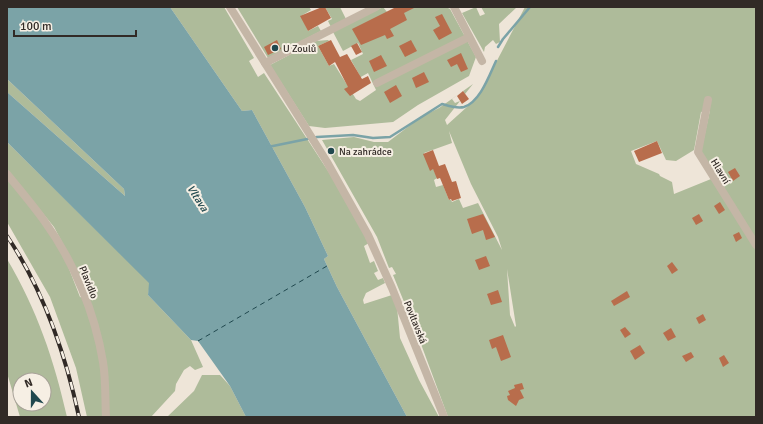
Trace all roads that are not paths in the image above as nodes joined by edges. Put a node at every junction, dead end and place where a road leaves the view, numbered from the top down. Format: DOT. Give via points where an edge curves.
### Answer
graph roads {
  1 [pos="230,7"];
  2 [pos="376,7"];
  3 [pos="454,7"];
  4 [pos="469,36"];
  5 [pos="482,61"];
  6 [pos="265,63"];
  7 [pos="377,83"];
  8 [pos="708,100"];
  9 [pos="7,174"];
  10 [pos="753,234"];
  11 [pos="756,245"];
  12 [pos="106,417"];
  13 [pos="444,417"];
  1 -- 6 [label="street"];
  2 -- 6 [label="street"];
  3 -- 4 [label="street"];
  4 -- 5 [label="street"];
  4 -- 7 [label="street"];
  6 -- 13 [label="street, Povltavská" via="348,197 368,235"];
  8 -- 10 [label="street, Hlavní" via="698,152"];
  9 -- 12 [label="street, Plavidlo" via="58,242 86,300 103,362"];
  10 -- 11 [label="street, Hlavní"];
}
